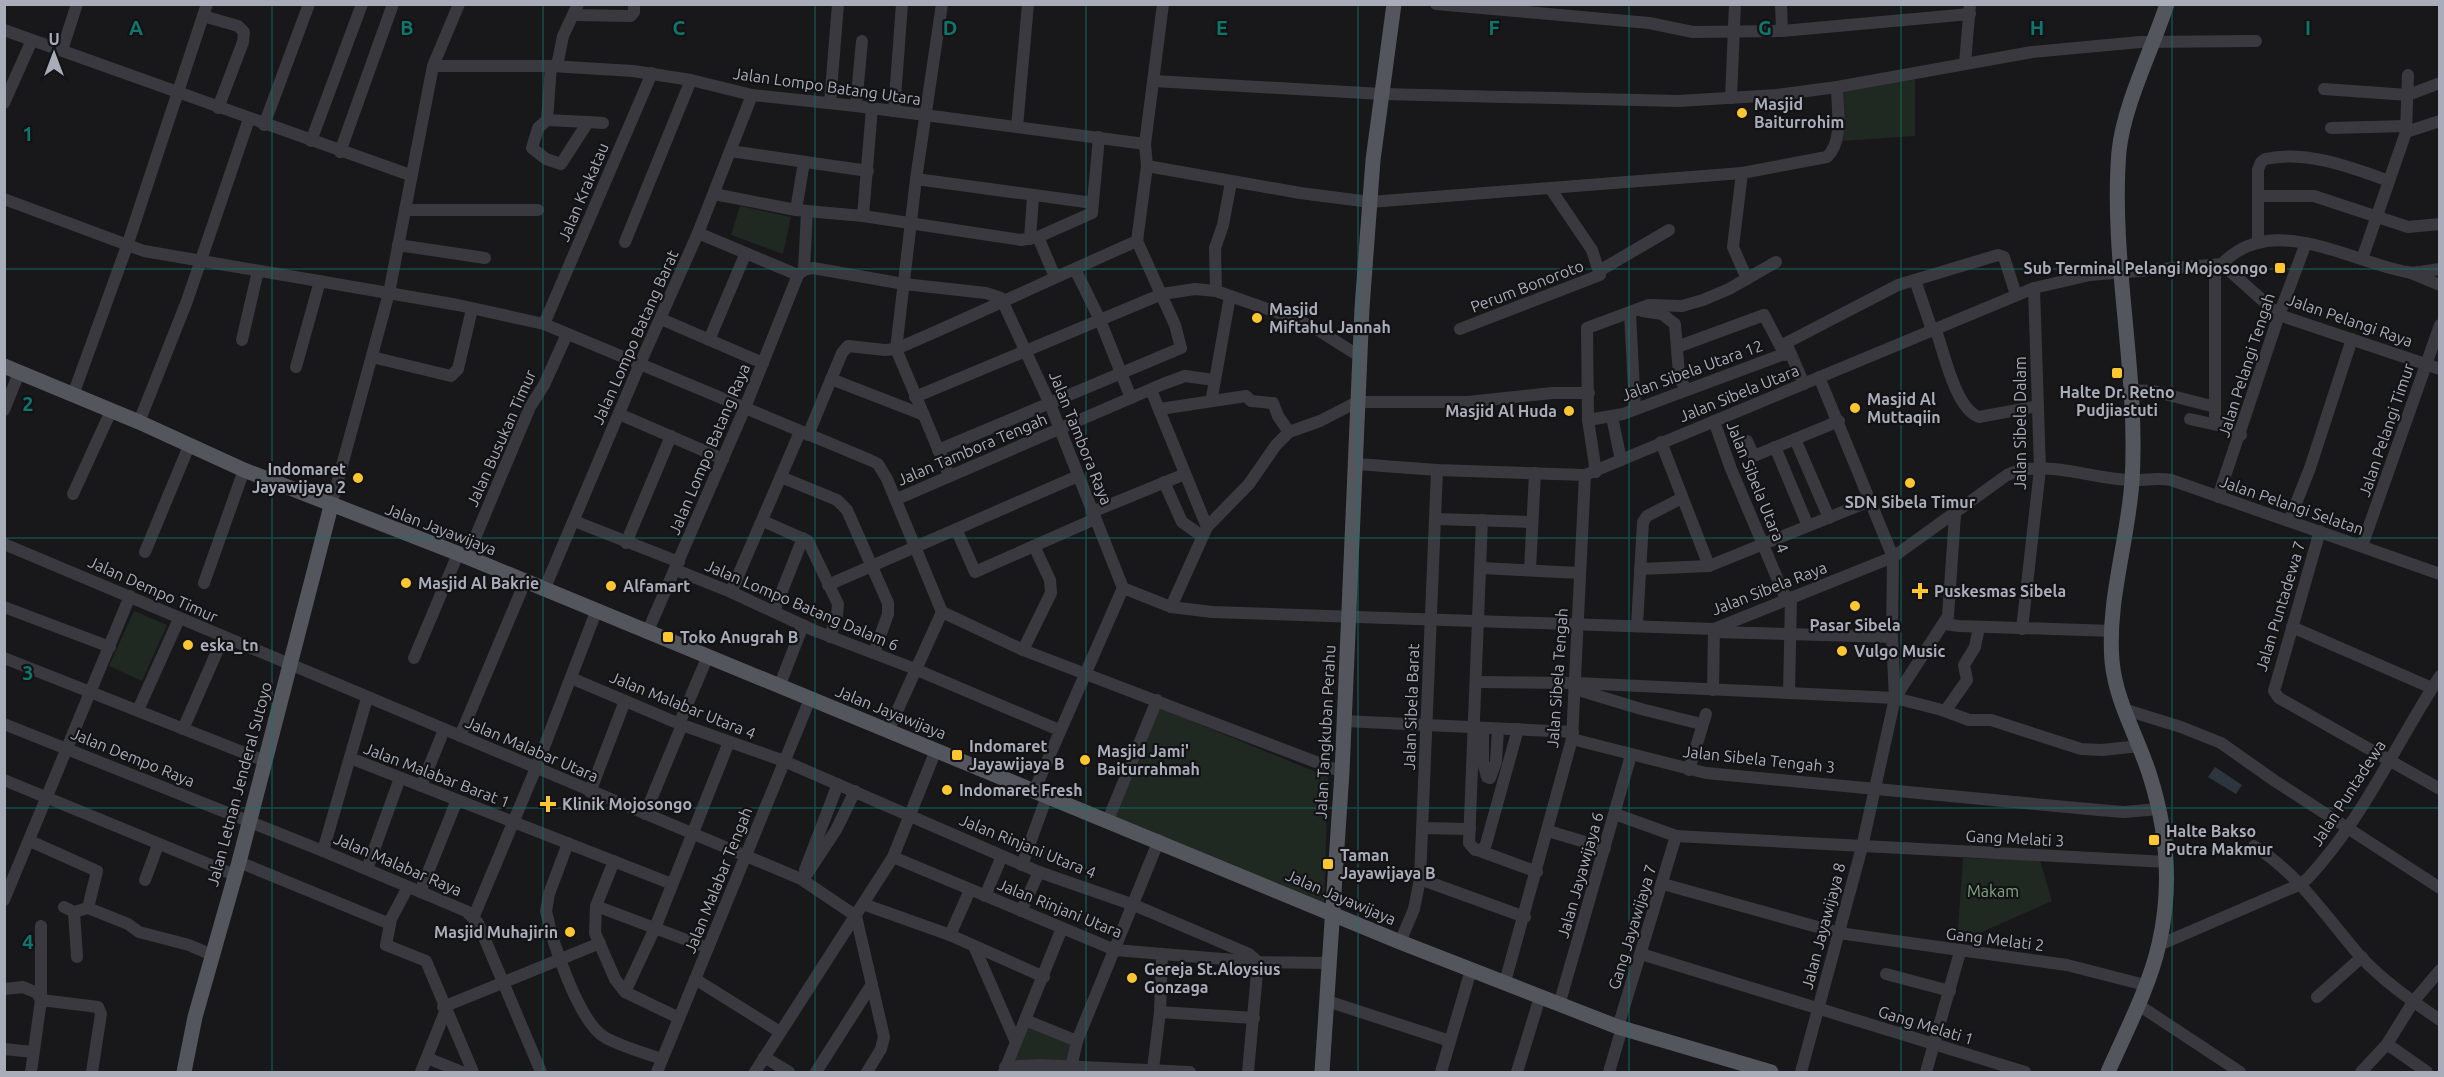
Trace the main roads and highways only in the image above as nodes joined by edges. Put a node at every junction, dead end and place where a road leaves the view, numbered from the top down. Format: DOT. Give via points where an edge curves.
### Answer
graph roads {
  1 [pos="1394,4"];
  2 [pos="2167,4"];
  3 [pos="4,366"];
  4 [pos="331,506"];
  5 [pos="1332,912"];
  6 [pos="184,1072"];
  7 [pos="1323,1072"];
  8 [pos="1771,1072"];
  9 [pos="2109,1072"];
  1 -- 5 [label="main road, Jalan Tangkuban Perahu" via="1370,202 1359,359 1350,616"];
  2 -- 9 [label="main road" via="2133,96 2119,152 2132,481 2113,631 2115,686 2140,746 2159,809 2167,862 2159,945"];
  3 -- 4 [label="main road, Jalan Jayawijaya"];
  4 -- 5 [label="main road, Jalan Jayawijaya" via="462,555"];
  4 -- 6 [label="main road, Jalan Letnan Jenderal Sutoyo" via="195,1017"];
  5 -- 7 [label="main road, Jalan Tangkuban Perahu"];
  5 -- 8 [label="main road, Jalan Jayawijaya" via="1559,1005"];
}
